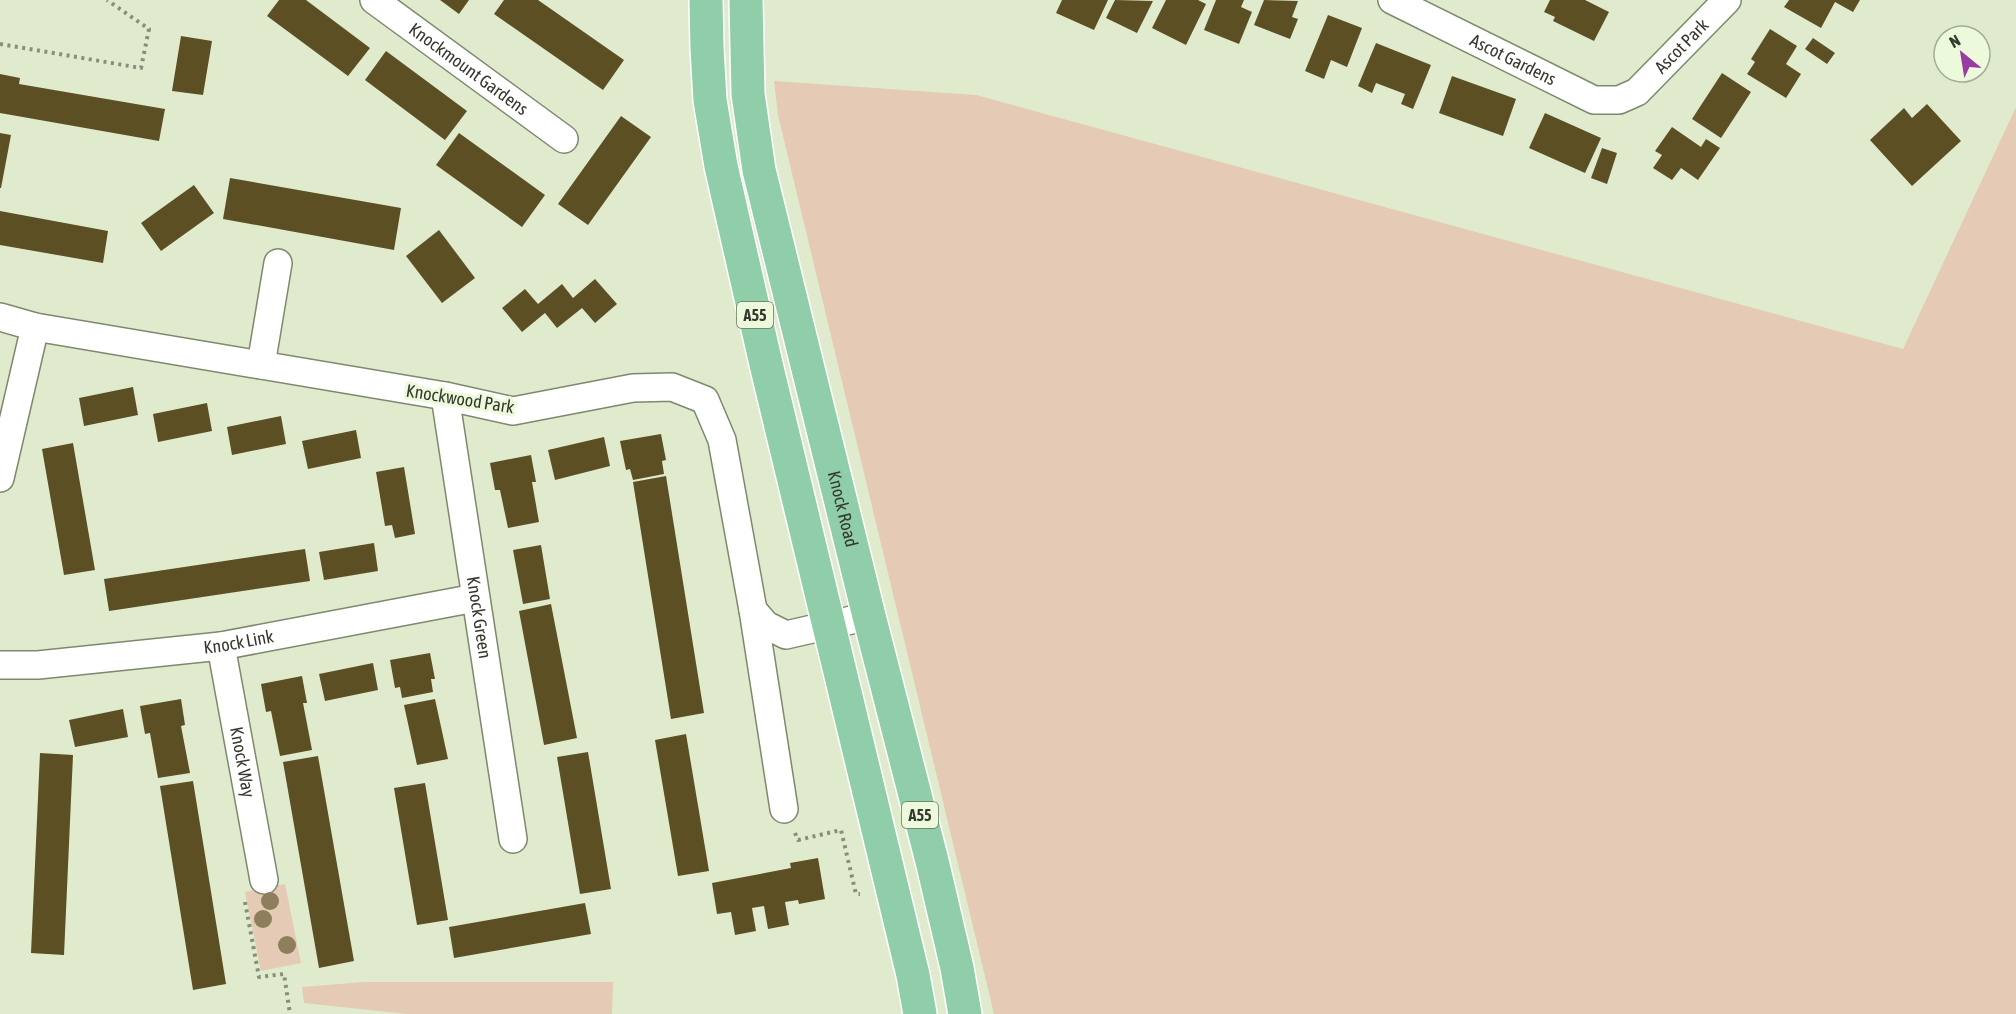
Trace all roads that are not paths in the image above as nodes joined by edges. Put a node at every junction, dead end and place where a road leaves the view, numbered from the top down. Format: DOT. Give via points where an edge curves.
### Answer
graph roads {
  1 [pos="374,0"];
  2 [pos="706,0"];
  3 [pos="746,0"];
  4 [pos="1392,0"];
  5 [pos="1727,0"];
  6 [pos="1637,92"];
  7 [pos="564,139"];
  8 [pos="278,262"];
  9 [pos="0,317"];
  10 [pos="35,327"];
  11 [pos="261,365"];
  12 [pos="445,396"];
  13 [pos="0,478"];
  14 [pos="475,598"];
  15 [pos="753,610"];
  16 [pos="869,616"];
  17 [pos="829,626"];
  18 [pos="221,646"];
  19 [pos="0,665"];
  20 [pos="784,808"];
  21 [pos="513,839"];
  22 [pos="264,880"];
  23 [pos="920,1014"];
  24 [pos="965,1014"];
  1 -- 7 [label="street, Knockmount Gardens"];
  2 -- 17 [label="highway, A55" via="710,100 721,166"];
  3 -- 16 [label="highway, Knock Road / A55" via="748,94 759,170"];
  4 -- 6 [label="street, Ascot Gardens" via="1594,100 1619,100"];
  5 -- 6 [label="street, Ascot Park"];
  8 -- 11 [label="street"];
  9 -- 10 [label="street, Knockwood Park"];
  10 -- 11 [label="street, Knockwood Park"];
  10 -- 13 [label="street"];
  11 -- 12 [label="street, Knockwood Park"];
  12 -- 14 [label="street, Knock Green"];
  12 -- 15 [label="street, Knockwood Park" via="513,411 633,388 672,387 705,400 723,440"];
  14 -- 18 [label="street, Knock Link"];
  14 -- 21 [label="street, Knock Green"];
  15 -- 17 [label="street" via="766,625 786,635"];
  15 -- 20 [label="street, Knockwood Park"];
  16 -- 17 [label="street"];
  16 -- 24 [label="highway, Knock Road / A55" via="955,956"];
  17 -- 23 [label="highway, A55"];
  18 -- 19 [label="street, Knock Link" via="38,665"];
  18 -- 22 [label="street, Knock Way"];
}
